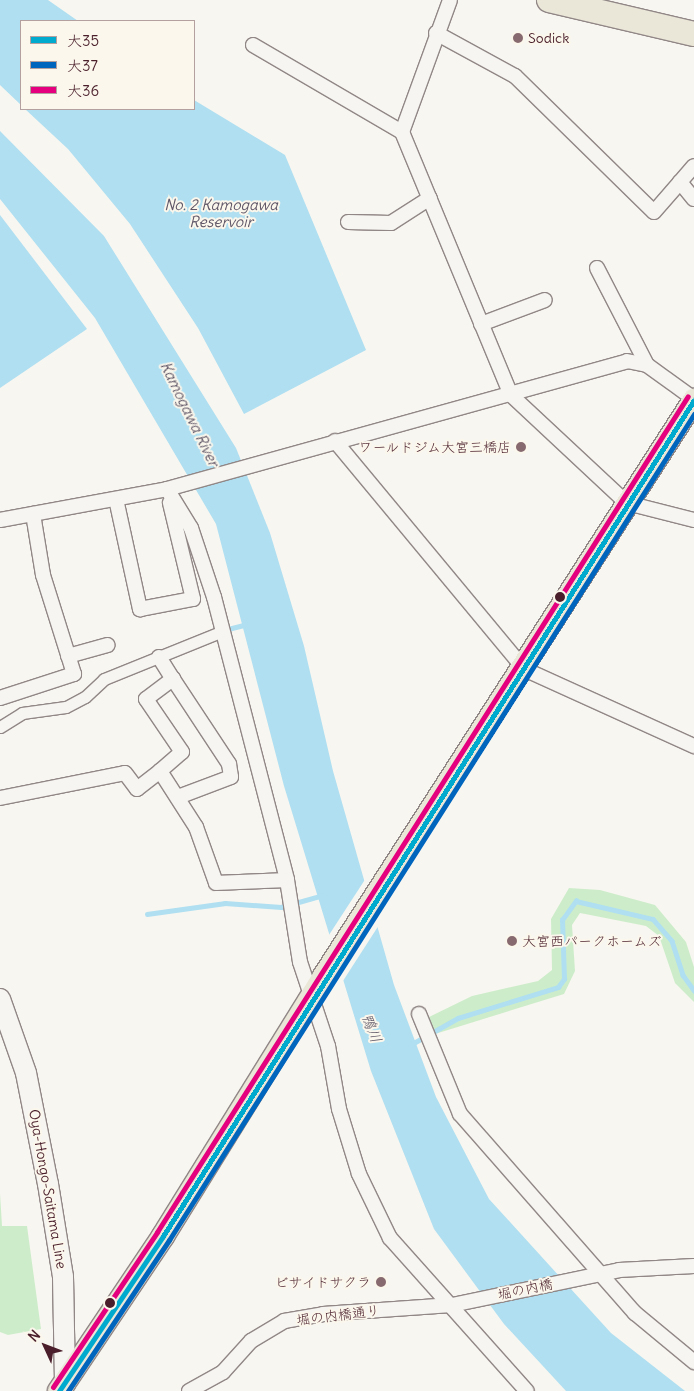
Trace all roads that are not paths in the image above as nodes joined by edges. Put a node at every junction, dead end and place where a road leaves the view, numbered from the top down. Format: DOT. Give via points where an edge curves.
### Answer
graph roads {
  1 [pos="450,0"];
  2 [pos="548,0"];
  3 [pos="436,33"];
  4 [pos="694,34"];
  5 [pos="253,45"];
  6 [pos="402,132"];
  7 [pos="694,166"];
  8 [pos="680,182"];
  9 [pos="430,198"];
  10 [pos="694,199"];
  11 [pos="348,222"];
  12 [pos="597,268"];
  13 [pos="545,300"];
  14 [pos="481,324"];
  15 [pos="647,365"];
  16 [pos="511,395"];
  17 [pos="694,400"];
  18 [pos="335,441"];
  19 [pos="170,488"];
  20 [pos="116,499"];
  21 [pos="627,503"];
  22 [pos="33,514"];
  23 [pos="0,520"];
  24 [pos="694,520"];
  25 [pos="223,631"];
  26 [pos="108,645"];
  27 [pos="68,656"];
  28 [pos="159,657"];
  29 [pos="524,669"];
  30 [pos="173,679"];
  31 [pos="0,698"];
  32 [pos="0,727"];
  33 [pos="694,746"];
  34 [pos="160,771"];
  35 [pos="178,797"];
  36 [pos="0,798"];
  37 [pos="288,880"];
  38 [pos="312,994"];
  39 [pos="0,999"];
  40 [pos="419,1014"];
  41 [pos="694,1266"];
  42 [pos="595,1274"];
  43 [pos="455,1304"];
  44 [pos="694,1362"];
  45 [pos="62,1387"];
  46 [pos="189,1391"];
  47 [pos="527,1391"];
  1 -- 3 [label="street"];
  2 -- 4 [label="highway"];
  3 -- 6 [label="street"];
  3 -- 8 [label="street" via="516,76 654,212"];
  5 -- 6 [label="street"];
  6 -- 9 [label="street"];
  7 -- 8 [label="street"];
  8 -- 10 [label="street"];
  9 -- 11 [label="street" via="391,223"];
  9 -- 14 [label="street"];
  12 -- 15 [label="street"];
  13 -- 14 [label="street"];
  14 -- 16 [label="street"];
  15 -- 16 [label="street" via="627,361"];
  15 -- 17 [label="street"];
  16 -- 18 [label="street"];
  16 -- 21 [label="street"];
  17 -- 21 [label="main road"];
  18 -- 19 [label="street"];
  18 -- 29 [label="street"];
  19 -- 20 [label="street"];
  19 -- 20 [label="street" via="193,599 140,610"];
  19 -- 25 [label="street" via="191,528"];
  20 -- 22 [label="street"];
  21 -- 24 [label="street"];
  21 -- 29 [label="main road"];
  22 -- 23 [label="street"];
  22 -- 27 [label="street" via="43,575"];
  25 -- 28 [label="street"];
  25 -- 37 [label="street"];
  26 -- 27 [label="street"];
  27 -- 31 [label="street" via="74,674"];
  28 -- 30 [label="street"];
  28 -- 32 [label="street" via="104,679 85,698 66,707 22,713"];
  29 -- 33 [label="street"];
  29 -- 38 [label="main road"];
  30 -- 34 [label="street" via="146,699 182,752"];
  30 -- 35 [label="street" via="229,764 231,777"];
  34 -- 35 [label="street"];
  34 -- 36 [label="street" via="137,789 125,773"];
  35 -- 37 [label="street" via="196,827 216,883"];
  37 -- 38 [label="street" via="300,962"];
  38 -- 43 [label="street" via="359,1174 390,1238"];
  38 -- 45 [label="main road" via="163,1236"];
  39 -- 45 [label="main road, Oya-Hongo-Saitama Line" via="26,1073 63,1277"];
  40 -- 42 [label="street" via="460,1114"];
  41 -- 42 [label="street"];
  42 -- 43 [label="street, 堀の内橋"];
  42 -- 44 [label="street"];
  43 -- 46 [label="street, 堀の内橋通り" via="323,1314 284,1321 252,1341 223,1372"];
  43 -- 47 [label="street"];
}
